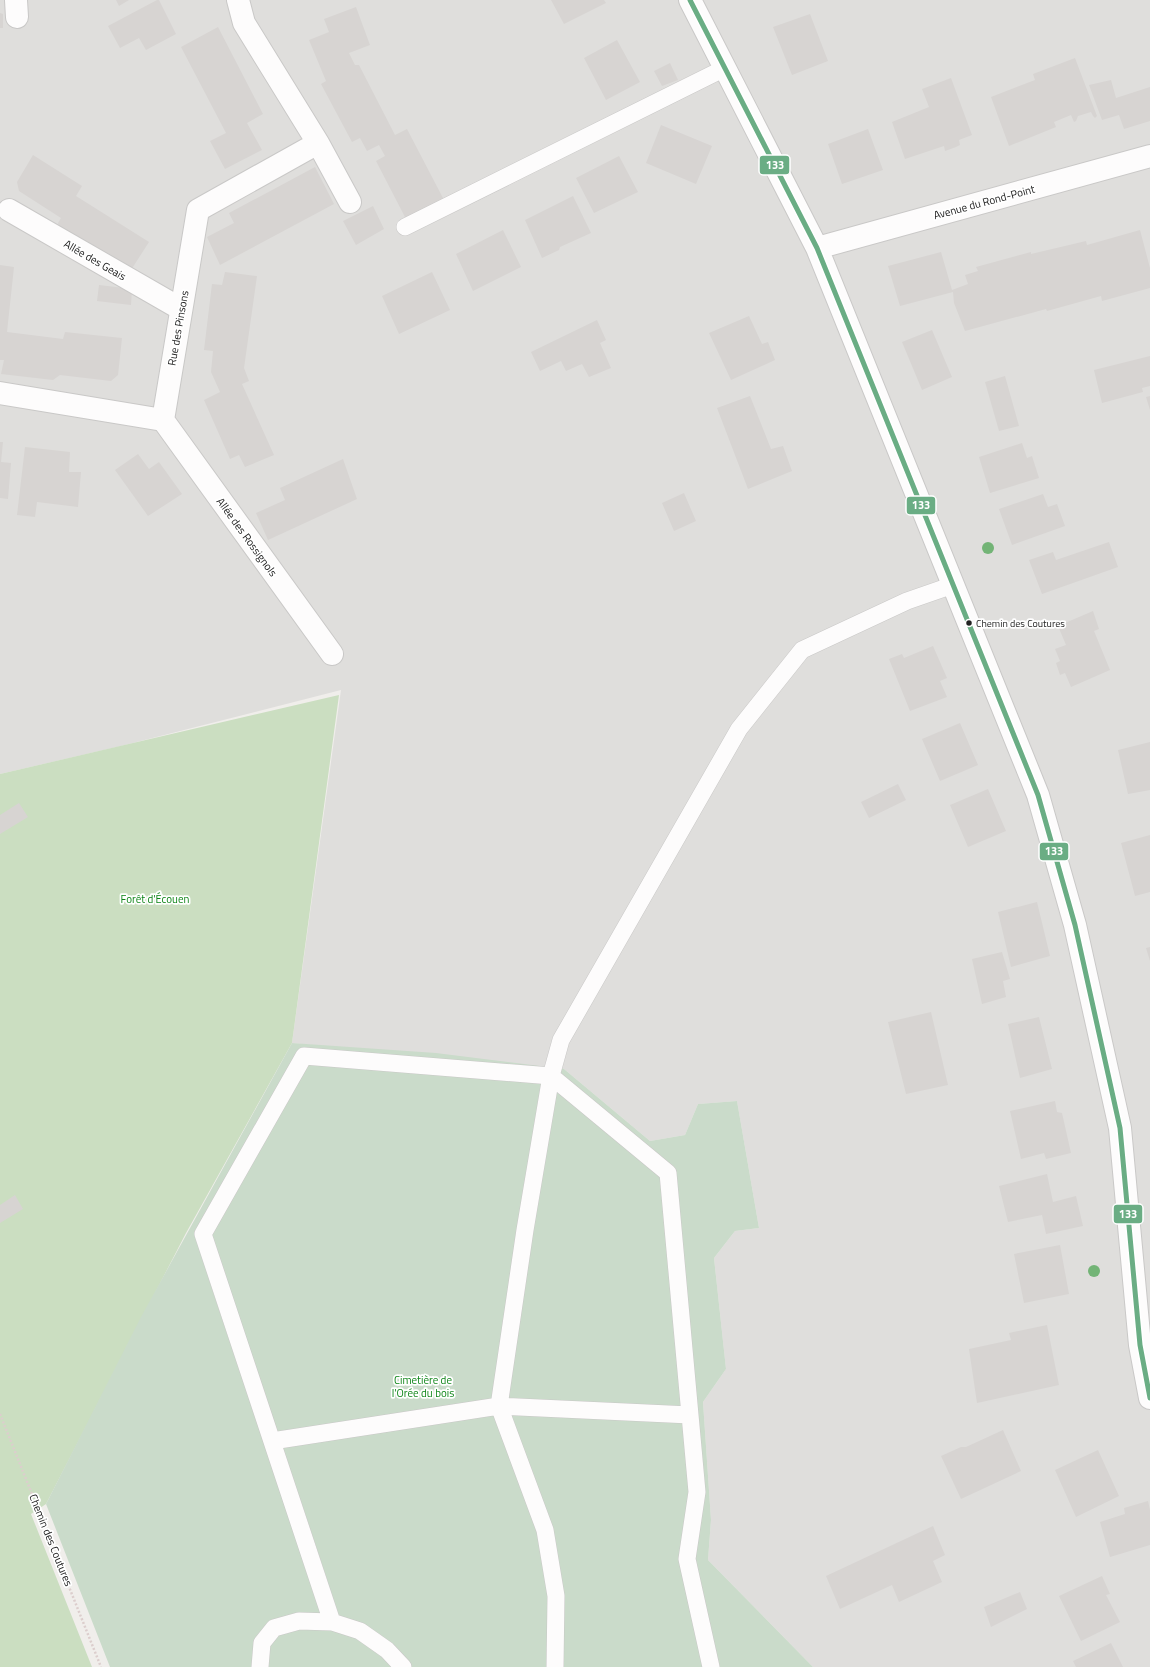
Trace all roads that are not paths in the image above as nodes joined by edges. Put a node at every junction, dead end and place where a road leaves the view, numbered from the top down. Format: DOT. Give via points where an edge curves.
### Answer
graph roads {
  1 [pos="238,0"];
  2 [pos="690,0"];
  3 [pos="725,68"];
  4 [pos="318,143"];
  5 [pos="1150,156"];
  6 [pos="350,202"];
  7 [pos="9,210"];
  8 [pos="405,227"];
  9 [pos="817,248"];
  10 [pos="181,309"];
  11 [pos="0,393"];
  12 [pos="163,420"];
  13 [pos="953,585"];
  14 [pos="332,654"];
  15 [pos="551,1076"];
  16 [pos="1150,1398"];
  17 [pos="499,1406"];
  18 [pos="690,1415"];
  19 [pos="272,1441"];
  20 [pos="332,1622"];
  21 [pos="260,1667"];
  22 [pos="403,1667"];
  23 [pos="555,1667"];
  24 [pos="711,1667"];
  1 -- 4 [label="street" via="244,23"];
  2 -- 3 [label="street"];
  3 -- 8 [label="lane"];
  3 -- 9 [label="street"];
  4 -- 6 [label="street"];
  4 -- 10 [label="street, Rue des Pinsons" via="198,210"];
  5 -- 9 [label="street, Avenue du Rond-Point"];
  7 -- 10 [label="street, Allée des Geais"];
  9 -- 13 [label="street"];
  10 -- 12 [label="street, Rue des Pinsons"];
  11 -- 12 [label="street"];
  12 -- 14 [label="street, Allée des Rossignols"];
  13 -- 15 [label="lane" via="907,601 802,650 739,730 561,1040"];
  13 -- 16 [label="street" via="1038,795 1075,925 1120,1128 1140,1345"];
  15 -- 17 [label="lane"];
  15 -- 18 [label="lane" via="668,1173"];
  15 -- 19 [label="lane" via="304,1056 203,1234"];
  17 -- 18 [label="lane"];
  17 -- 19 [label="lane"];
  17 -- 23 [label="lane" via="545,1530 556,1596"];
  18 -- 24 [label="lane" via="697,1492 686,1559"];
  19 -- 20 [label="lane"];
  20 -- 21 [label="lane" via="299,1622 274,1628 262,1643"];
  20 -- 22 [label="lane" via="360,1631 387,1650"];
}
